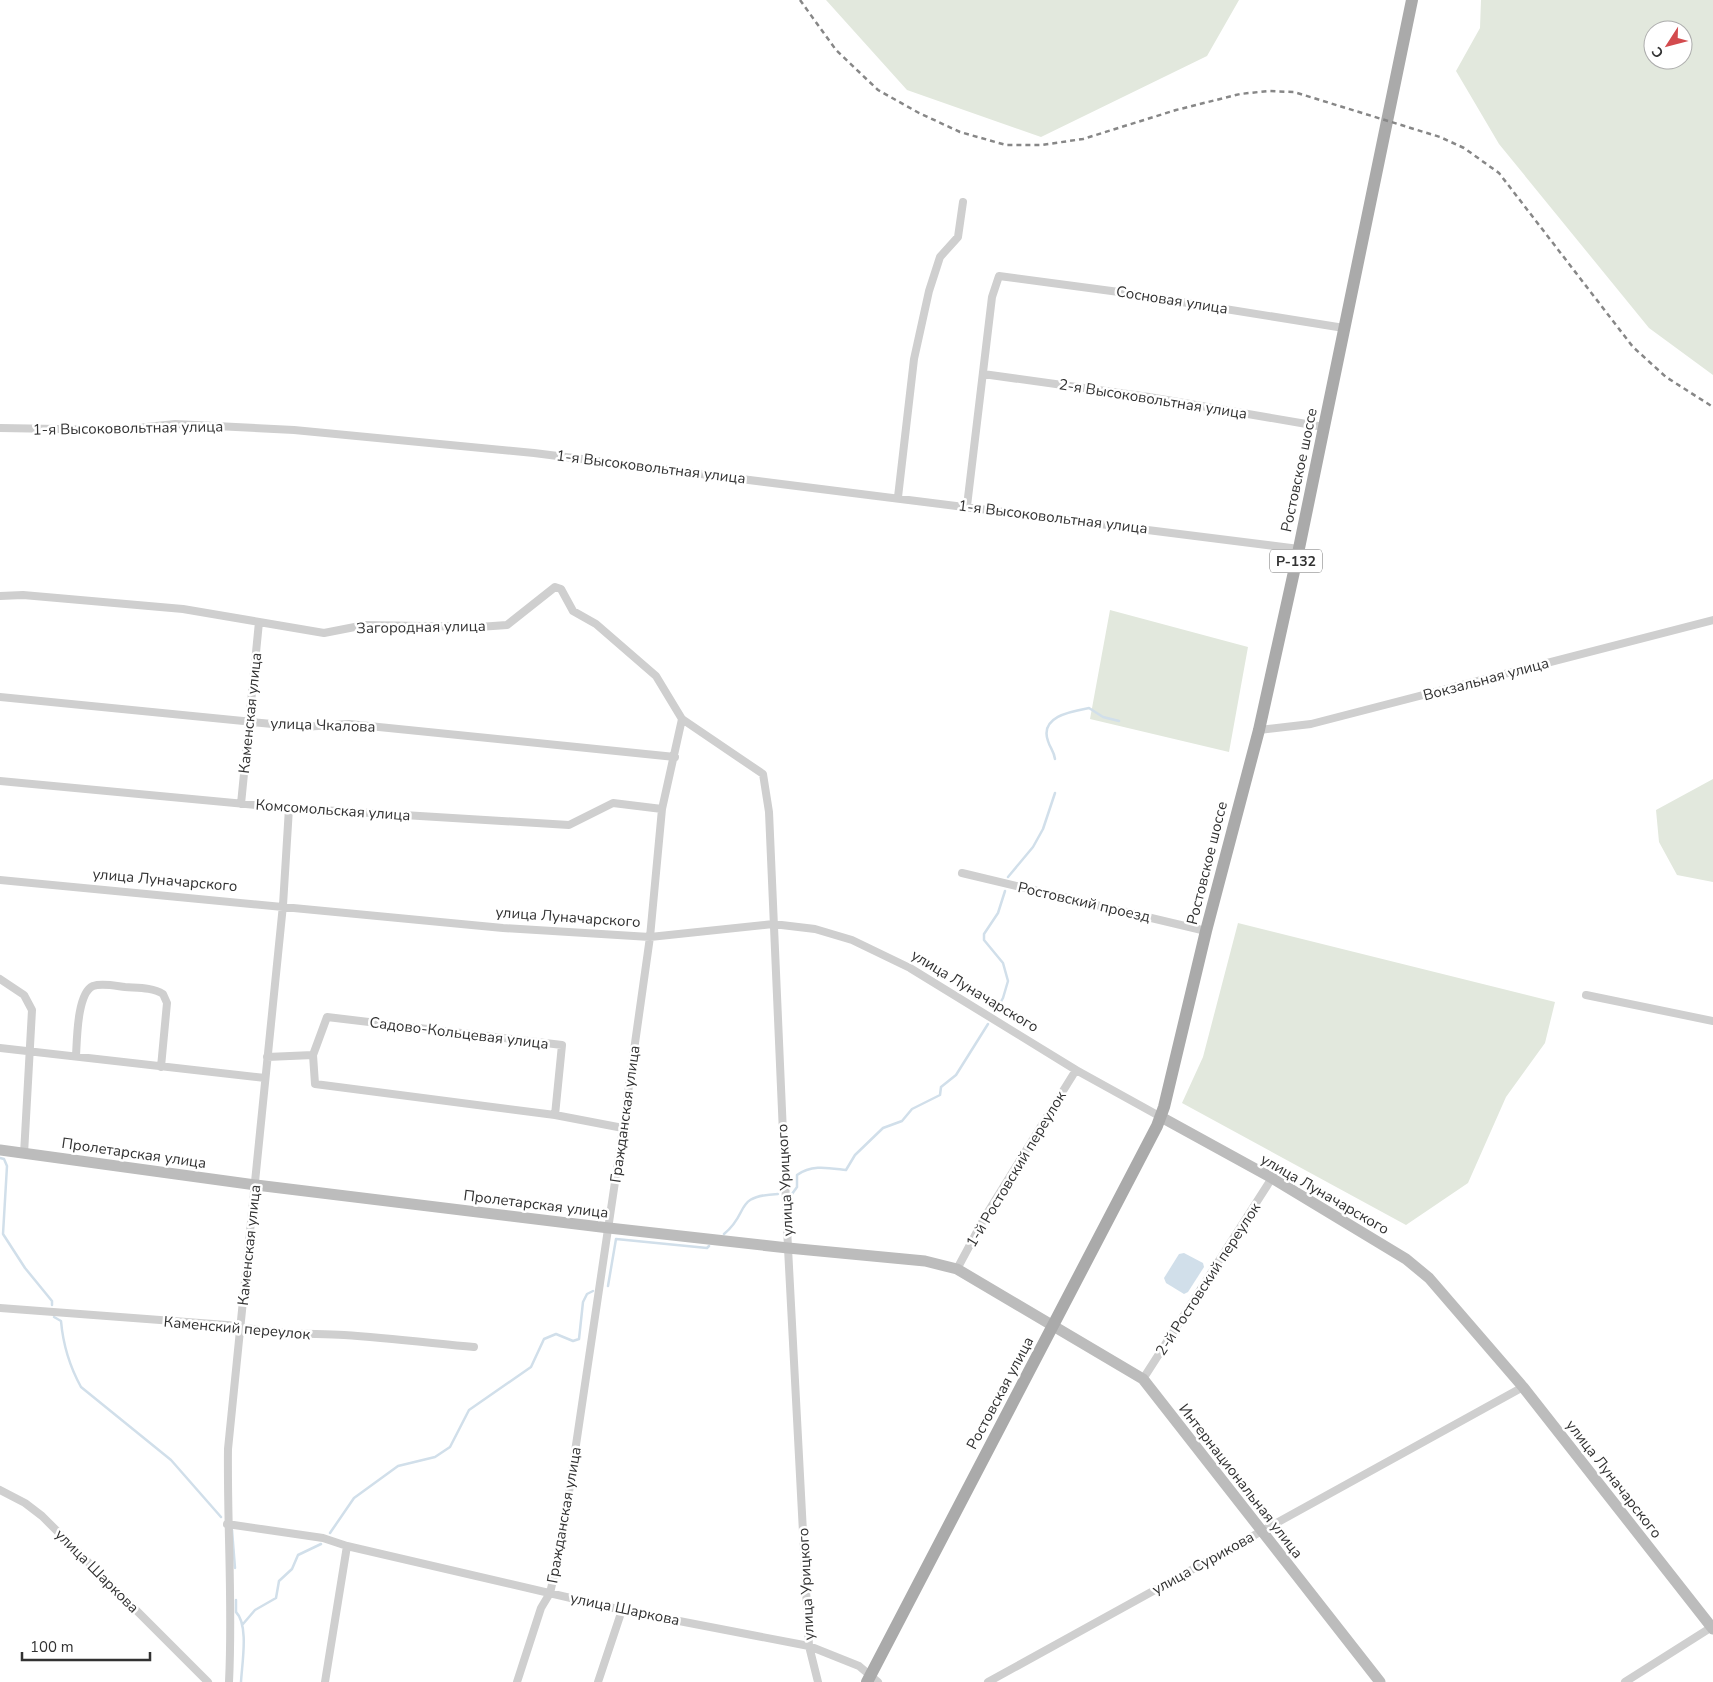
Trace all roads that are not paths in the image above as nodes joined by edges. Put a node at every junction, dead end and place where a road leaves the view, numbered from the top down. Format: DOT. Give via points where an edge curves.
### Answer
graph roads {
  1 [pos="1412,0"];
  2 [pos="963,202"];
  3 [pos="1344,328"];
  4 [pos="983,374"];
  5 [pos="1324,427"];
  6 [pos="0,428"];
  7 [pos="898,497"];
  8 [pos="967,506"];
  9 [pos="1299,548"];
  10 [pos="0,596"];
  11 [pos="1713,620"];
  12 [pos="259,622"];
  13 [pos="0,696"];
  14 [pos="682,719"];
  15 [pos="250,722"];
  16 [pos="1258,730"];
  17 [pos="675,757"];
  18 [pos="0,780"];
  19 [pos="241,804"];
  20 [pos="289,808"];
  21 [pos="662,809"];
  22 [pos="962,873"];
  23 [pos="0,880"];
  24 [pos="283,905"];
  25 [pos="773,924"];
  26 [pos="1206,931"];
  27 [pos="650,937"];
  28 [pos="0,979"];
  29 [pos="1586,995"];
  30 [pos="1713,1021"];
  31 [pos="0,1048"];
  32 [pos="30,1051"];
  33 [pos="312,1055"];
  34 [pos="76,1056"];
  35 [pos="267,1057"];
  36 [pos="161,1067"];
  37 [pos="1076,1070"];
  38 [pos="265,1078"];
  39 [pos="555,1115"];
  40 [pos="1161,1117"];
  41 [pos="624,1128"];
  42 [pos="0,1150"];
  43 [pos="24,1154"];
  44 [pos="1272,1178"];
  45 [pos="256,1185"];
  46 [pos="609,1228"];
  47 [pos="788,1248"];
  48 [pos="957,1269"];
  49 [pos="0,1308"];
  50 [pos="1054,1325"];
  51 [pos="240,1326"];
  52 [pos="474,1347"];
  53 [pos="1143,1380"];
  54 [pos="1523,1387"];
  55 [pos="0,1490"];
  56 [pos="227,1524"];
  57 [pos="1260,1532"];
  58 [pos="348,1546"];
  59 [pos="550,1592"];
  60 [pos="622,1610"];
  61 [pos="1712,1628"];
  62 [pos="810,1646"];
  63 [pos="872,1680"];
  64 [pos="208,1682"];
  65 [pos="229,1682"];
  66 [pos="325,1682"];
  67 [pos="517,1682"];
  68 [pos="598,1682"];
  69 [pos="818,1682"];
  70 [pos="988,1682"];
  71 [pos="1380,1682"];
  72 [pos="1625,1682"];
  1 -- 3 [label="main road, Ростовское шоссе / Р-132"];
  2 -- 7 [label="street" via="958,237 940,257 929,291 914,359"];
  3 -- 4 [label="street, Сосновая улица" via="999,276 992,297"];
  3 -- 5 [label="main road, Ростовское шоссе / Р-132"];
  4 -- 5 [label="street, 2-я Высоковольтная улица" via="1149,397"];
  4 -- 8 [label="street"];
  5 -- 9 [label="main road, Ростовское шоссе / Р-132"];
  6 -- 7 [label="street, 1-я Высоковольтная улица" via="118,430 175,424 294,430 534,453"];
  7 -- 8 [label="street, 1-я Высоковольтная улица"];
  8 -- 9 [label="street, 1-я Высоковольтная улица"];
  9 -- 16 [label="main road, Ростовское шоссе / Р-132"];
  10 -- 12 [label="street, Загородная улица" via="23,595 184,609"];
  11 -- 16 [label="street, Вокзальная улица" via="1311,724"];
  12 -- 14 [label="street, Загородная улица" via="324,633 365,625 507,625 556,587 560,588 573,611 596,624 656,676"];
  12 -- 15 [label="street, Каменская улица"];
  13 -- 15 [label="street, улица Чкалова"];
  14 -- 17 [label="street, Гражданская улица"];
  14 -- 25 [label="street, улица Урицкого" via="763,774 769,812"];
  15 -- 17 [label="street, улица Чкалова" via="303,727 349,724"];
  15 -- 19 [label="street, Каменская улица"];
  16 -- 26 [label="main road, Ростовское шоссе / Р-132"];
  17 -- 21 [label="street, Гражданская улица"];
  18 -- 19 [label="street, Комсомольская улица"];
  19 -- 20 [label="street, Комсомольская улица"];
  20 -- 21 [label="street, Комсомольская улица" via="569,825 613,803"];
  20 -- 24 [label="street, Каменская улица"];
  21 -- 27 [label="street, Гражданская улица"];
  22 -- 26 [label="street, Ростовский проезд"];
  23 -- 24 [label="street, улица Луначарского"];
  24 -- 27 [label="street, улица Луначарского" via="503,928"];
  24 -- 35 [label="street, Каменская улица"];
  25 -- 27 [label="street, улица Луначарского"];
  25 -- 37 [label="street, улица Луначарского" via="815,929 852,940 910,968"];
  25 -- 47 [label="street, улица Урицкого"];
  26 -- 40 [label="main road, Ростовское шоссе / Р-132"];
  27 -- 41 [label="street, Гражданская улица"];
  28 -- 32 [label="street" via="19,990 29,1002 32,1010"];
  29 -- 30 [label="street"];
  31 -- 32 [label="street"];
  32 -- 34 [label="street"];
  32 -- 43 [label="street"];
  33 -- 35 [label="street"];
  33 -- 39 [label="street, Садово-Кольцевая улица" via="315,1084"];
  33 -- 39 [label="street, Садово-Кольцевая улица" via="328,1017 562,1045"];
  34 -- 36 [label="street"];
  34 -- 36 [label="street" via="82,1000 87,990 98,985 154,990 163,994 167,1003"];
  35 -- 38 [label="street, Каменская улица"];
  36 -- 38 [label="street"];
  37 -- 40 [label="street, улица Луначарского"];
  37 -- 48 [label="street, 1-й Ростовский переулок" via="986,1215"];
  38 -- 45 [label="street, Каменская улица"];
  39 -- 41 [label="street, Садово-Кольцевая улица"];
  40 -- 44 [label="street, улица Луначарского"];
  40 -- 50 [label="main road, Ростовская улица"];
  41 -- 46 [label="street, Гражданская улица"];
  42 -- 43 [label="street, Пролетарская улица"];
  43 -- 45 [label="street, Пролетарская улица"];
  44 -- 53 [label="street, 2-й Ростовский переулок"];
  44 -- 54 [label="street, улица Луначарского" via="1406,1259 1430,1278"];
  45 -- 46 [label="street, Пролетарская улица"];
  45 -- 51 [label="street, Каменская улица"];
  46 -- 47 [label="street, Пролетарская улица"];
  46 -- 59 [label="street, Гражданская улица" via="561,1546"];
  47 -- 48 [label="street, Пролетарская улица" via="925,1261"];
  47 -- 62 [label="street, улица Урицкого"];
  48 -- 50 [label="street, Пролетарская улица"];
  49 -- 51 [label="street, Каменский переулок"];
  50 -- 53 [label="street, Интернациональная улица"];
  50 -- 63 [label="main road, Ростовская улица"];
  51 -- 52 [label="street, Каменский переулок" via="304,1335 342,1335"];
  51 -- 56 [label="street, Каменская улица" via="228,1449"];
  53 -- 57 [label="street, Интернациональная улица"];
  54 -- 57 [label="street, улица Сурикова"];
  54 -- 61 [label="street, улица Луначарского"];
  55 -- 64 [label="street, улица Шаркова" via="42,1516"];
  56 -- 58 [label="street, улица Шаркова" via="323,1538"];
  56 -- 65 [label="street, Каменская улица"];
  57 -- 70 [label="street, улица Сурикова"];
  57 -- 71 [label="street, Интернациональная улица"];
  58 -- 59 [label="street, улица Шаркова"];
  58 -- 66 [label="street"];
  59 -- 60 [label="street, улица Шаркова"];
  59 -- 67 [label="street, Гражданская улица" via="541,1608"];
  60 -- 62 [label="street, улица Шаркова"];
  60 -- 68 [label="street"];
  61 -- 72 [label="street"];
  62 -- 63 [label="street, улица Шаркова" via="858,1666"];
  62 -- 69 [label="street, улица Урицкого"];
}
